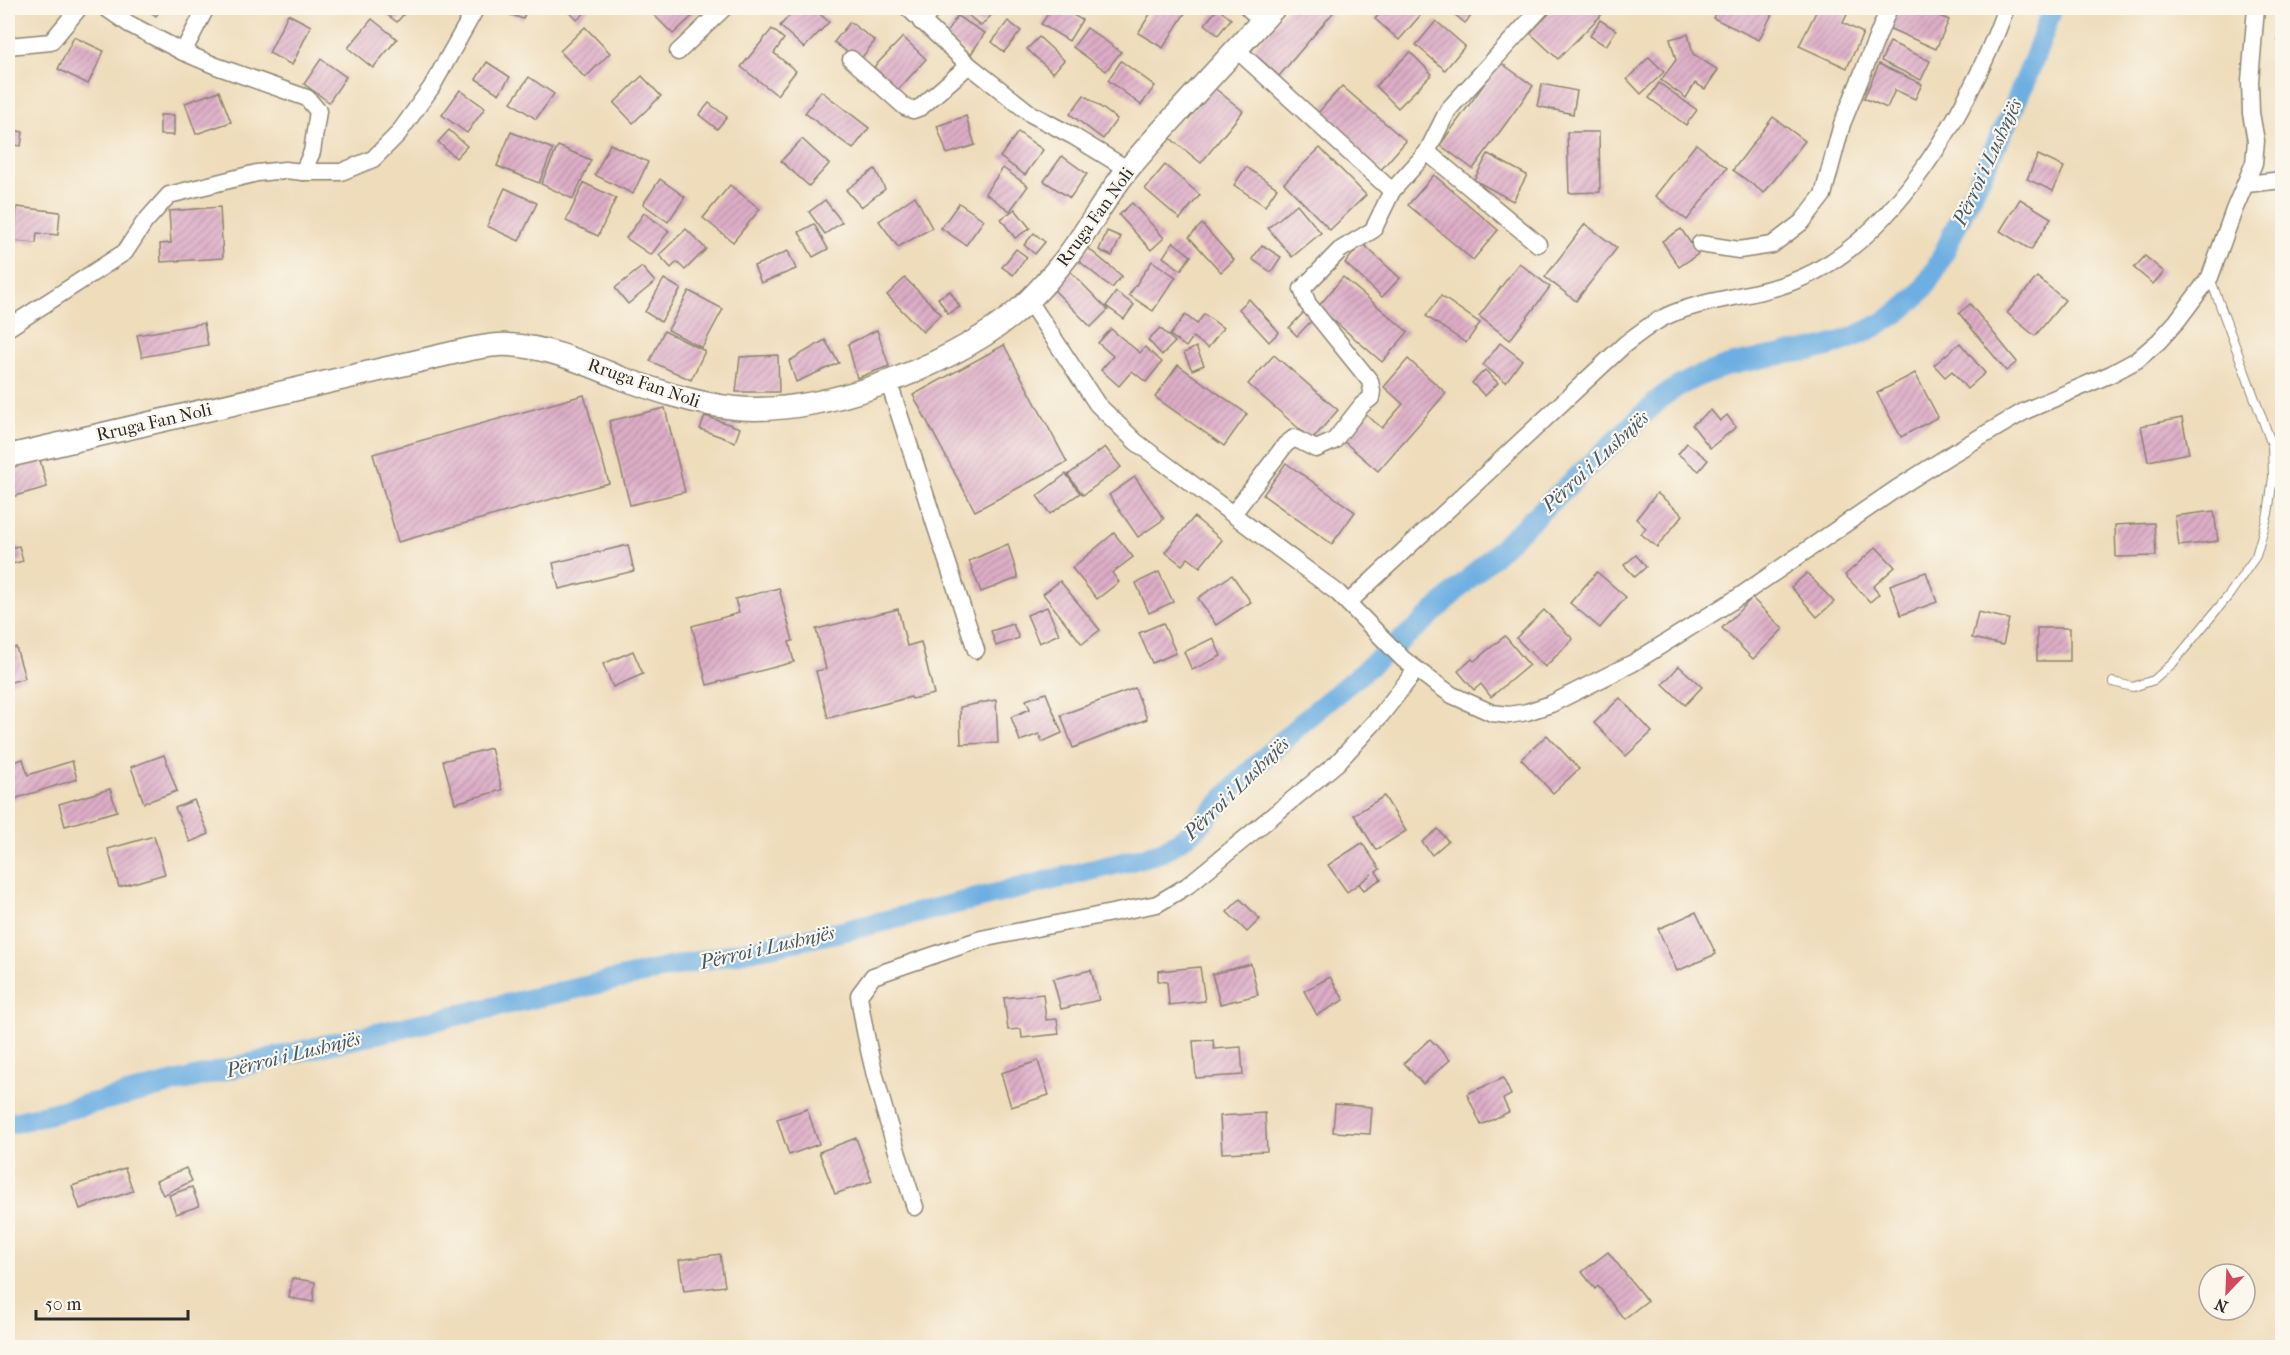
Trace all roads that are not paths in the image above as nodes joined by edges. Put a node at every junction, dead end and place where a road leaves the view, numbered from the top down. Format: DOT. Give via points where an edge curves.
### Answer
graph roads {
  1 [pos="79,8"];
  2 [pos="106,8"];
  3 [pos="206,8"];
  4 [pos="476,8"];
  5 [pos="724,8"];
  6 [pos="908,8"];
  7 [pos="934,8"];
  8 [pos="1541,8"];
  9 [pos="1889,8"];
  10 [pos="2006,8"];
  11 [pos="2256,8"];
  12 [pos="1262,12"];
  13 [pos="921,22"];
  14 [pos="8,46"];
  15 [pos="1237,50"];
  16 [pos="183,52"];
  17 [pos="678,52"];
  18 [pos="851,58"];
  19 [pos="969,65"];
  20 [pos="1427,152"];
  21 [pos="1127,170"];
  22 [pos="303,172"];
  23 [pos="2283,180"];
  24 [pos="2247,184"];
  25 [pos="1392,191"];
  26 [pos="1538,244"];
  27 [pos="1700,244"];
  28 [pos="2210,278"];
  29 [pos="1029,301"];
  30 [pos="8,328"];
  31 [pos="888,380"];
  32 [pos="8,456"];
  33 [pos="1233,514"];
  34 [pos="1349,602"];
  35 [pos="976,650"];
  36 [pos="1413,668"];
  37 [pos="2113,682"];
  38 [pos="915,1207"];
  1 -- 14 [label="street" via="51,42"];
  2 -- 16 [label="street"];
  3 -- 16 [label="street"];
  4 -- 22 [label="street" via="431,88 398,134 373,159 341,172"];
  5 -- 17 [label="street"];
  6 -- 13 [label="street"];
  7 -- 13 [label="street"];
  8 -- 20 [label="street" via="1448,110"];
  9 -- 27 [label="street" via="1842,124 1822,195 1802,222 1772,245 1739,250"];
  10 -- 34 [label="street" via="1975,83 1954,119 1901,197 1852,247 1787,284 1679,311 1646,328"];
  11 -- 24 [label="street" via="2250,81 2255,152"];
  12 -- 15 [label="main road, Rruga Fan Noli"];
  13 -- 19 [label="street"];
  15 -- 21 [label="main road, Rruga Fan Noli"];
  15 -- 25 [label="street"];
  16 -- 22 [label="street" via="307,98 318,111 312,152"];
  18 -- 19 [label="street" via="913,110"];
  19 -- 21 [label="street" via="1031,114"];
  20 -- 25 [label="street"];
  20 -- 26 [label="street"];
  21 -- 29 [label="main road, Rruga Fan Noli" via="1060,266"];
  22 -- 30 [label="street" via="257,173 169,195 125,252"];
  23 -- 24 [label="street"];
  24 -- 28 [label="street"];
  25 -- 33 [label="street" via="1373,230 1340,250 1302,289 1308,304 1370,381 1371,398 1334,441 1316,449 1294,438 1285,445"];
  28 -- 36 [label="street" via="2177,321 2137,360 1990,430 1737,598 1633,663 1568,696 1527,712 1492,713 1452,695"];
  28 -- 37 [label="lane" via="2272,445 2268,514 2256,556 2173,663 2154,680 2133,687"];
  29 -- 31 [label="main road, Rruga Fan Noli" via="978,338"];
  29 -- 33 [label="street" via="1085,386 1116,424"];
  31 -- 32 [label="main road, Rruga Fan Noli" via="819,403 781,409 712,406 671,395 566,355 505,344"];
  31 -- 35 [label="street"];
  33 -- 34 [label="street"];
  34 -- 36 [label="street"];
  36 -- 38 [label="street" via="1381,715 1337,764 1170,897 1157,904 981,939 873,976 859,994 864,1031 884,1113"];
}
